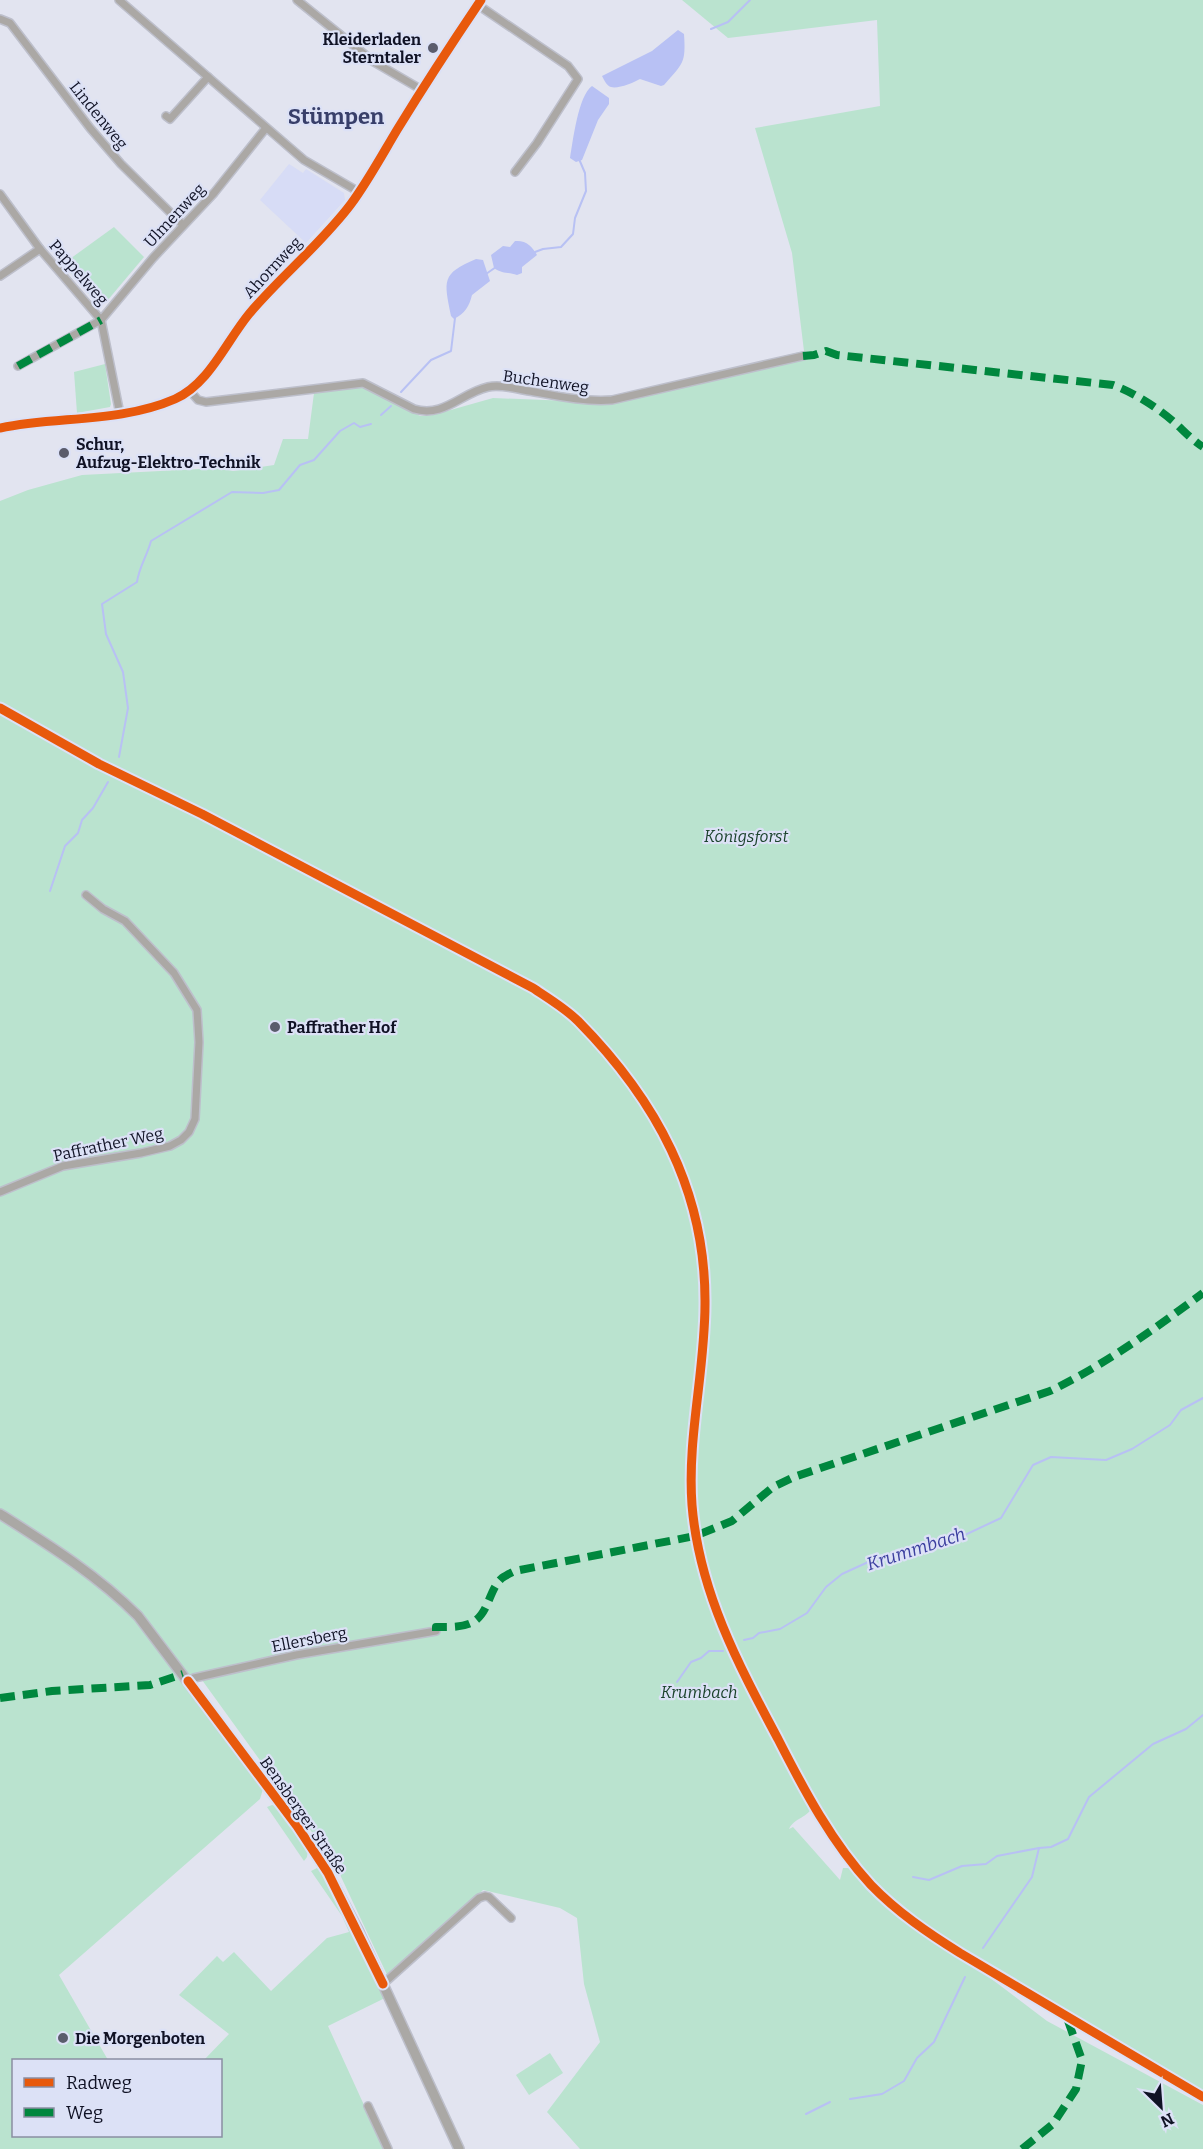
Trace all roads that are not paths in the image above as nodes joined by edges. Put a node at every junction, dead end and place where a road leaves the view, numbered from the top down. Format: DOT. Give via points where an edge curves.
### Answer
graph roads {
  1 [pos="297,0"];
  2 [pos="120,1"];
  3 [pos="479,2"];
  4 [pos="0,20"];
  5 [pos="208,77"];
  6 [pos="422,90"];
  7 [pos="166,116"];
  8 [pos="266,128"];
  9 [pos="514,172"];
  10 [pos="359,192"];
  11 [pos="0,194"];
  12 [pos="183,225"];
  13 [pos="40,249"];
  14 [pos="0,276"];
  15 [pos="102,320"];
  16 [pos="803,356"];
  17 [pos="18,366"];
  18 [pos="189,390"];
  19 [pos="120,414"];
  20 [pos="0,428"];
  21 [pos="86,895"];
  22 [pos="0,1192"];
  23 [pos="0,1514"];
  24 [pos="436,1631"];
  25 [pos="188,1681"];
  26 [pos="511,1918"];
  27 [pos="383,1984"];
  28 [pos="368,2106"];
  29 [pos="388,2149"];
  30 [pos="459,2149"];
  1 -- 6 [label="street" via="374,62"];
  2 -- 5 [label="street"];
  3 -- 6 [label="street, Ahornweg"];
  3 -- 9 [label="street" via="568,66 578,79"];
  4 -- 12 [label="street, Lindenweg" via="10,24 121,164"];
  5 -- 7 [label="street" via="170,119"];
  5 -- 8 [label="street"];
  6 -- 10 [label="street, Ahornweg"];
  8 -- 10 [label="street" via="304,160"];
  8 -- 12 [label="street, Ulmenweg"];
  10 -- 18 [label="street, Ahornweg" via="262,299"];
  11 -- 13 [label="street, Pappelweg"];
  12 -- 15 [label="street, Ulmenweg"];
  13 -- 14 [label="street"];
  13 -- 15 [label="street, Pappelweg"];
  15 -- 17 [label="street"];
  15 -- 19 [label="street, Pappelweg"];
  16 -- 18 [label="street, Buchenweg" via="612,400 592,401 487,387 433,411 414,409 363,382 206,402"];
  18 -- 19 [label="street, Ahornweg" via="151,407"];
  19 -- 20 [label="street, Ahornweg"];
  21 -- 22 [label="street, Paffrather Weg" via="124,921 174,973 197,1010 195,1119 189,1132 170,1146 63,1166"];
  23 -- 25 [label="main road, Bensberger Straße" via="85,1569 119,1597"];
  24 -- 25 [label="street, Ellersberg" via="296,1655"];
  25 -- 27 [label="main road, Bensberger Straße" via="328,1873"];
  26 -- 27 [label="street" via="489,1897 479,1898"];
  27 -- 30 [label="main road, Bensberger Straße"];
  28 -- 29 [label="street"];
}
